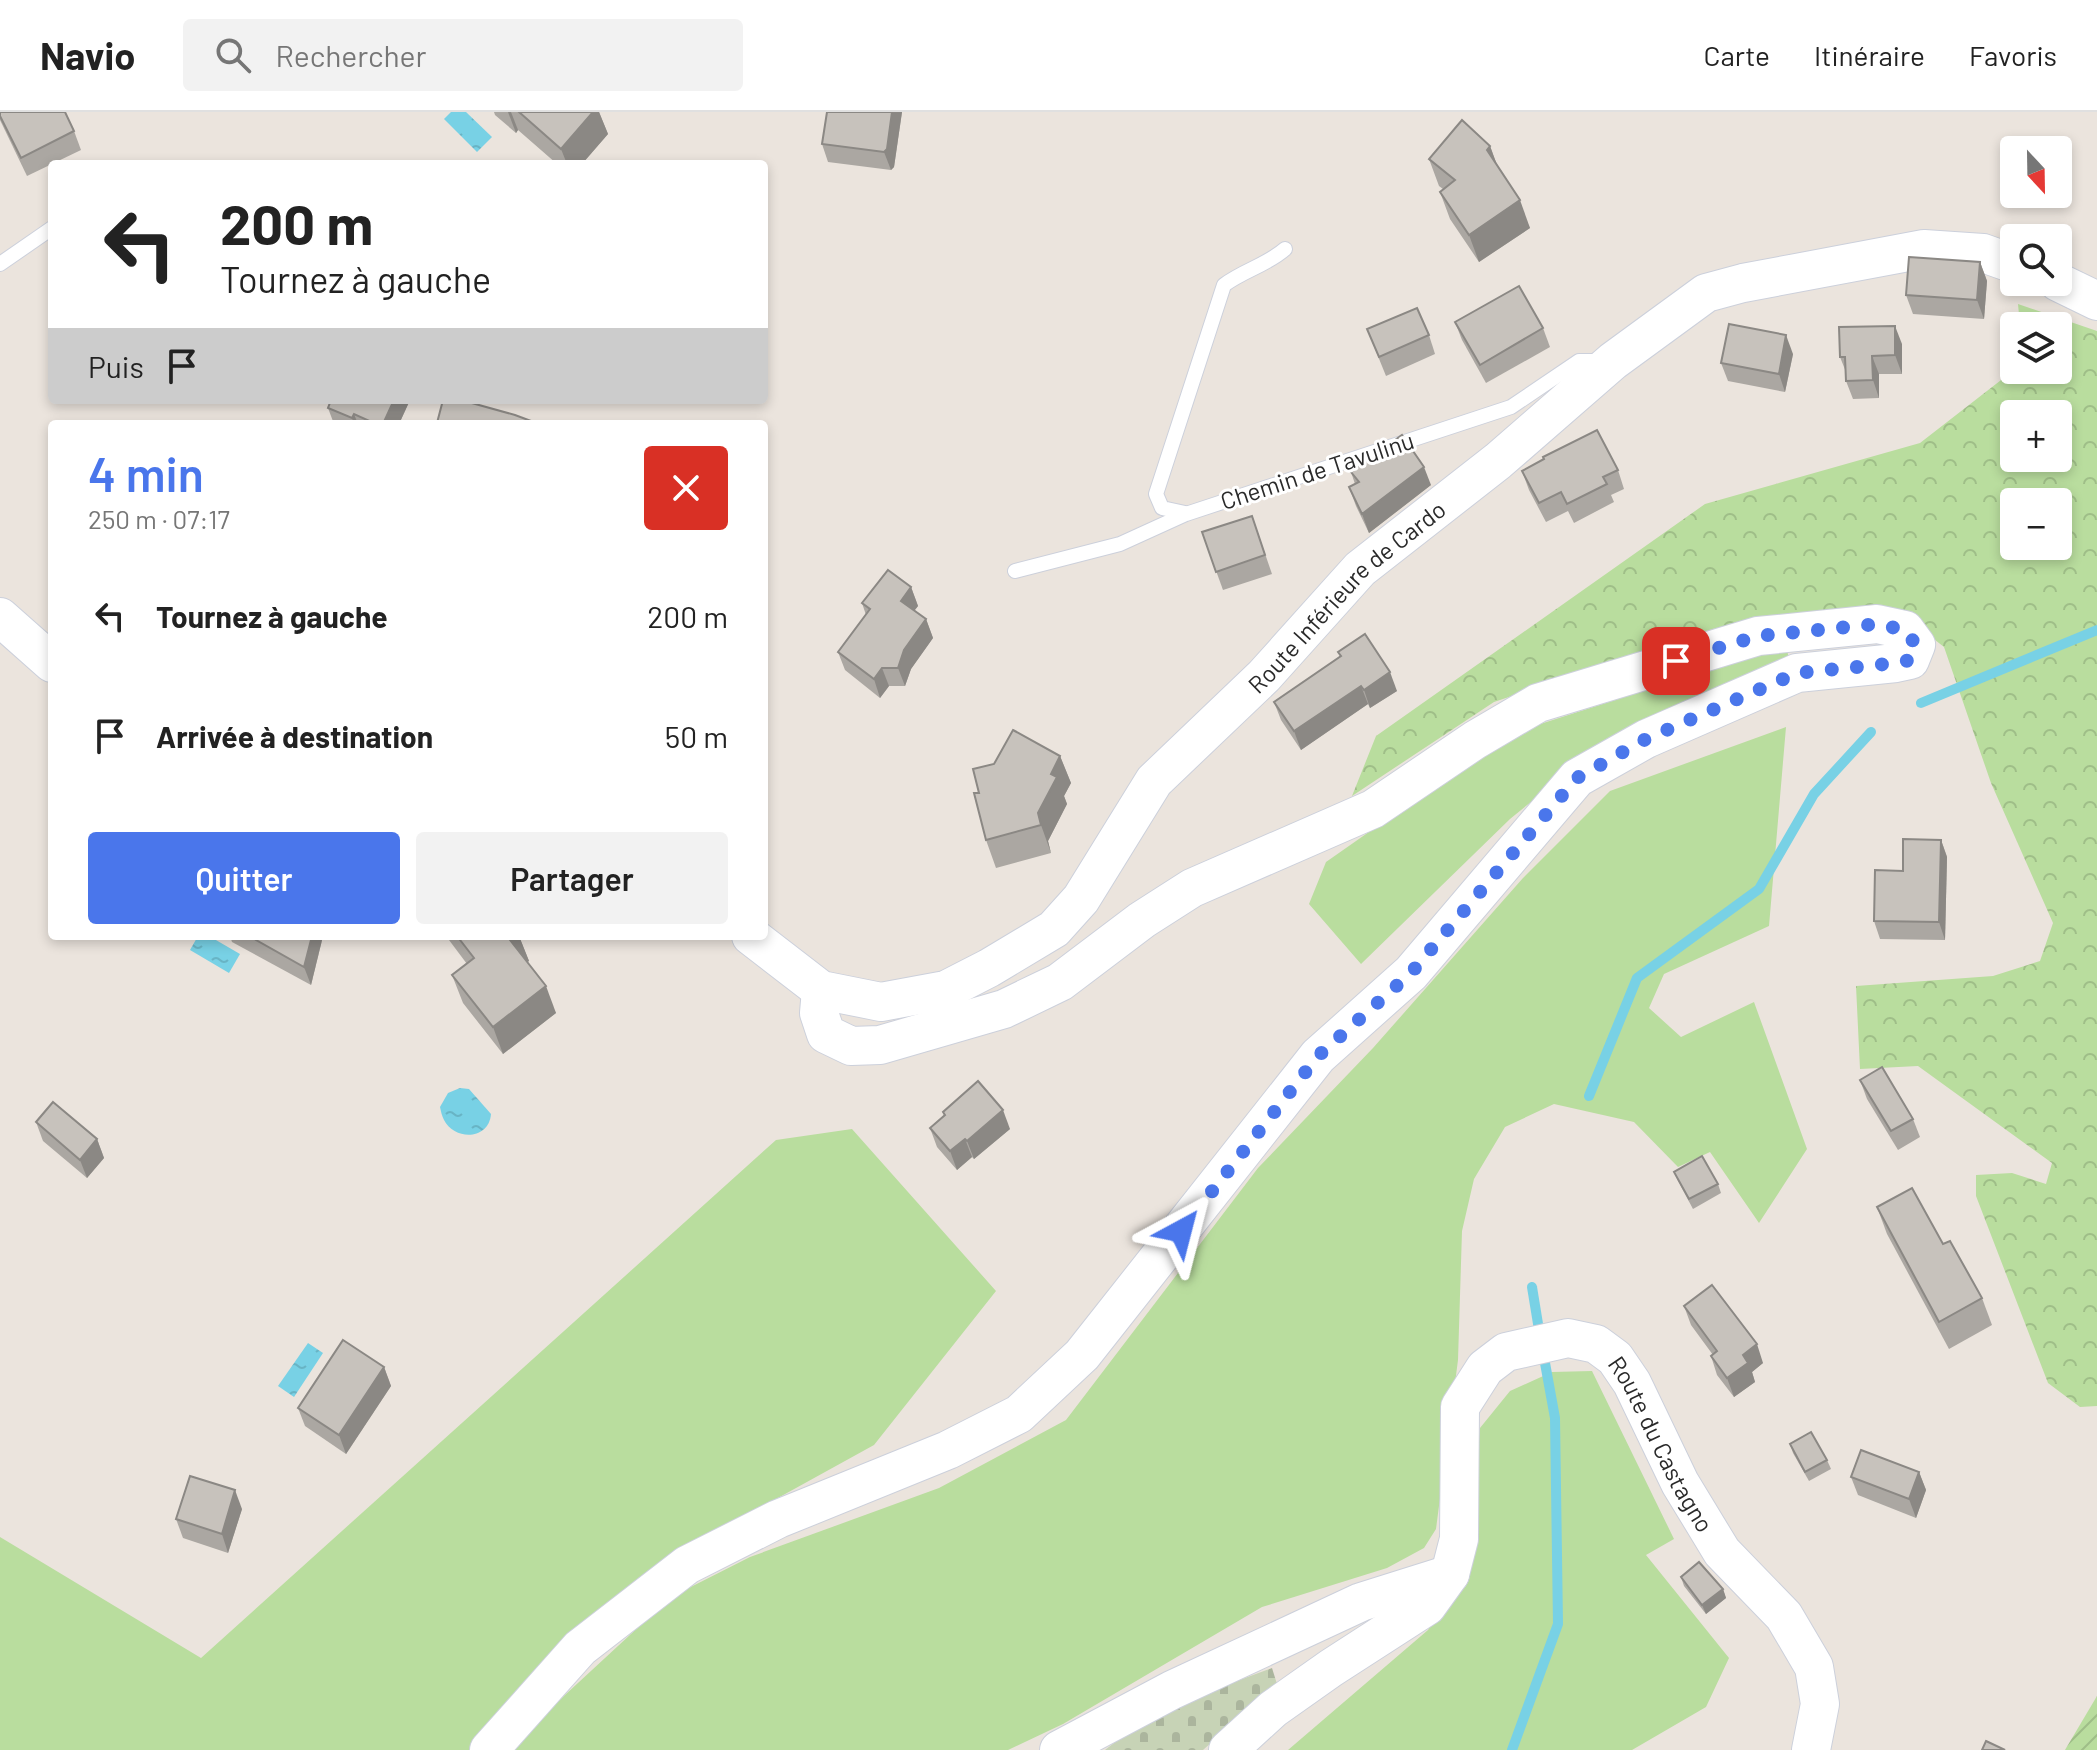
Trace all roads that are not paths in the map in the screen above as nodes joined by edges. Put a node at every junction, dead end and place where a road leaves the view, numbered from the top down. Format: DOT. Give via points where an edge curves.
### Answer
graph roads {
  1 [pos="48,231"];
  2 [pos="1285,249"];
  3 [pos="2000,259"];
  4 [pos="0,264"];
  5 [pos="2072,289"];
  6 [pos="2097,301"];
  7 [pos="1613,361"];
  8 [pos="1186,514"];
  9 [pos="1015,571"];
  10 [pos="0,617"];
  11 [pos="48,659"];
  12 [pos="756,940"];
  13 [pos="821,990"];
  14 [pos="1450,1574"];
  15 [pos="489,1750"];
  16 [pos="1059,1750"];
  17 [pos="1228,1750"];
  18 [pos="1811,1750"];
  1 -- 4 [label="lane"];
  2 -- 8 [label="lane" via="1224,285 1156,494 1162,508"];
  3 -- 7 [label="street, Route Inférieure de Cardo" via="1924,249 1743,283 1706,293"];
  5 -- 6 [label="street"];
  7 -- 8 [label="lane, Chemin de Tavulinu" via="1579,361 1511,407"];
  7 -- 13 [label="street, Route Inférieure de Cardo" via="1498,461 1360,569 1264,676 1154,781 1081,899 1054,929 946,990 881,1002"];
  8 -- 9 [label="lane, Chemin de Tavulinu" via="1120,544"];
  10 -- 11 [label="street"];
  12 -- 13 [label="street, Route Inférieure de Cardo"];
  13 -- 15 [label="street" via="819,1013 826,1034 851,1046 880,1045 1004,1009 1060,982 1192,888 1373,809 1538,703 1758,636 1877,624 1905,630 1916,645 1910,660 1797,673 1646,739 1577,778 1411,973 1318,1056 1082,1355 1019,1414 948,1450 778,1519 687,1565 580,1648"];
  14 -- 16 [label="street" via="1361,1602 1172,1690"];
  14 -- 17 [label="street" via="1427,1606 1273,1709"];
  14 -- 18 [label="street, Route du Castagno" via="1459,1539 1460,1407 1485,1368 1506,1352 1568,1338 1596,1344 1615,1358 1632,1383 1680,1483 1722,1552 1784,1616 1814,1667 1820,1704"];
}
